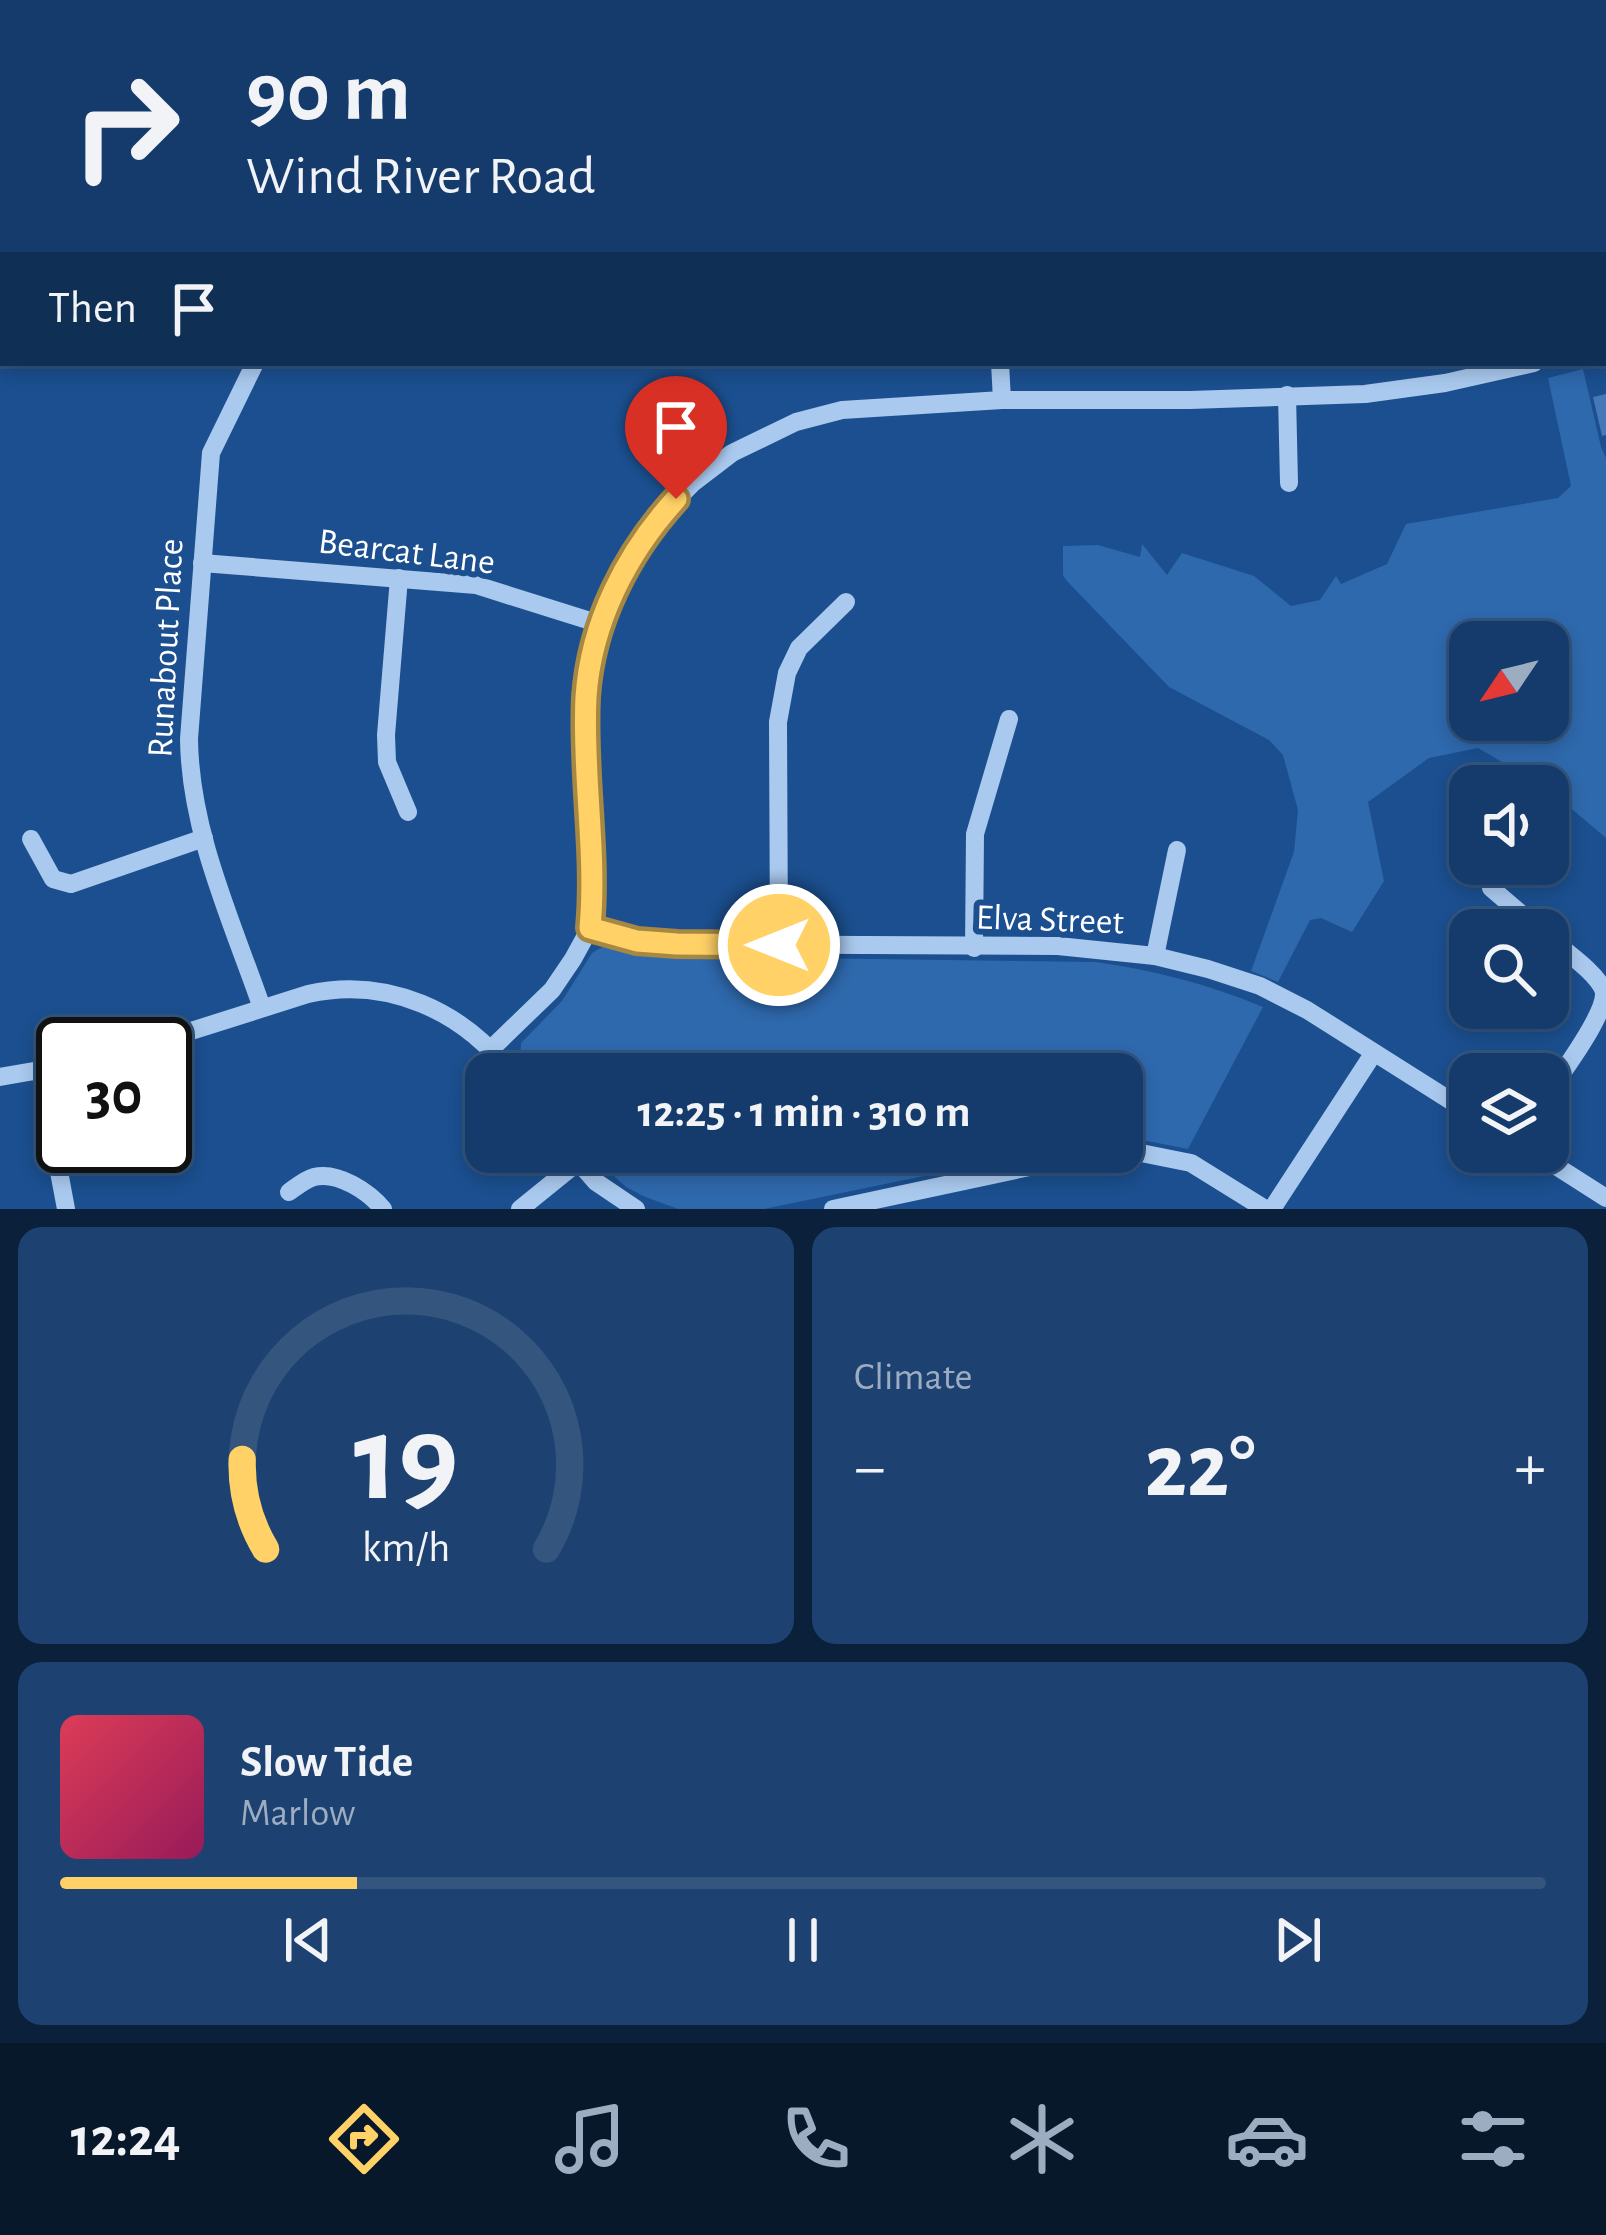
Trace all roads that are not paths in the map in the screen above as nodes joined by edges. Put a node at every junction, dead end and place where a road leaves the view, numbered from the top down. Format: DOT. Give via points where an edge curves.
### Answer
graph roads {
  1 [pos="254,366"];
  2 [pos="1000,366"];
  3 [pos="1520,366"];
  4 [pos="1286,395"];
  5 [pos="1001,400"];
  6 [pos="1289,483"];
  7 [pos="202,563"];
  8 [pos="399,578"];
  9 [pos="846,602"];
  10 [pos="600,624"];
  11 [pos="1010,719"];
  12 [pos="408,812"];
  13 [pos="204,838"];
  14 [pos="31,839"];
  15 [pos="1177,850"];
  16 [pos="1492,888"];
  17 [pos="1516,909"];
  18 [pos="590,928"];
  19 [pos="779,945"];
  20 [pos="974,948"];
  21 [pos="1569,955"];
  22 [pos="1155,956"];
  23 [pos="262,1008"];
  24 [pos="192,1030"];
  25 [pos="491,1049"];
  26 [pos="494,1053"];
  27 [pos="1373,1054"];
  28 [pos="1569,1062"];
  29 [pos="36,1071"];
  30 [pos="0,1077"];
  31 [pos="1449,1100"];
  32 [pos="59,1173"];
  33 [pos="557,1173"];
  34 [pos="588,1173"];
  35 [pos="1567,1173"];
  36 [pos="289,1192"];
  37 [pos="1606,1198"];
  38 [pos="66,1209"];
  39 [pos="383,1209"];
  40 [pos="520,1209"];
  41 [pos="636,1209"];
  42 [pos="833,1209"];
  43 [pos="1269,1209"];
  1 -- 7 [label="street, Runabout Place" via="211,453"];
  2 -- 5 [label="street"];
  3 -- 4 [label="street" via="1365,394"];
  4 -- 5 [label="street"];
  4 -- 6 [label="street"];
  5 -- 10 [label="street" via="842,410 753,442 659,517"];
  7 -- 8 [label="street, Bearcat Lane"];
  7 -- 13 [label="street, Runabout Place" via="189,776"];
  8 -- 10 [label="street, Bearcat Lane" via="476,585"];
  8 -- 12 [label="street" via="387,762"];
  9 -- 19 [label="street" via="799,648 787,673 778,722"];
  10 -- 18 [label="street" via="586,694"];
  11 -- 20 [label="street" via="975,834"];
  13 -- 14 [label="street" via="70,884 53,879"];
  13 -- 23 [label="street, Runabout Place"];
  15 -- 22 [label="street"];
  16 -- 17 [label="street"];
  18 -- 19 [label="street, Elva Street" via="657,943"];
  18 -- 25 [label="street" via="552,990"];
  19 -- 20 [label="street, Elva Street"];
  20 -- 22 [label="street, Elva Street"];
  21 -- 28 [label="street" via="1605,994"];
  22 -- 27 [label="street, Elva Street" via="1260,986"];
  23 -- 24 [label="street"];
  23 -- 25 [label="street" via="327,989 376,990 444,1012"];
  25 -- 26 [label="street"];
  27 -- 31 [label="street, Elva Street"];
  27 -- 43 [label="street"];
  29 -- 30 [label="street"];
  32 -- 38 [label="street"];
  33 -- 40 [label="street"];
  34 -- 41 [label="street"];
  35 -- 37 [label="street"];
  36 -- 39 [label="street" via="328,1178 354,1185"];
  42 -- 43 [label="street" via="1096,1153 1136,1152 1191,1163"];
}
